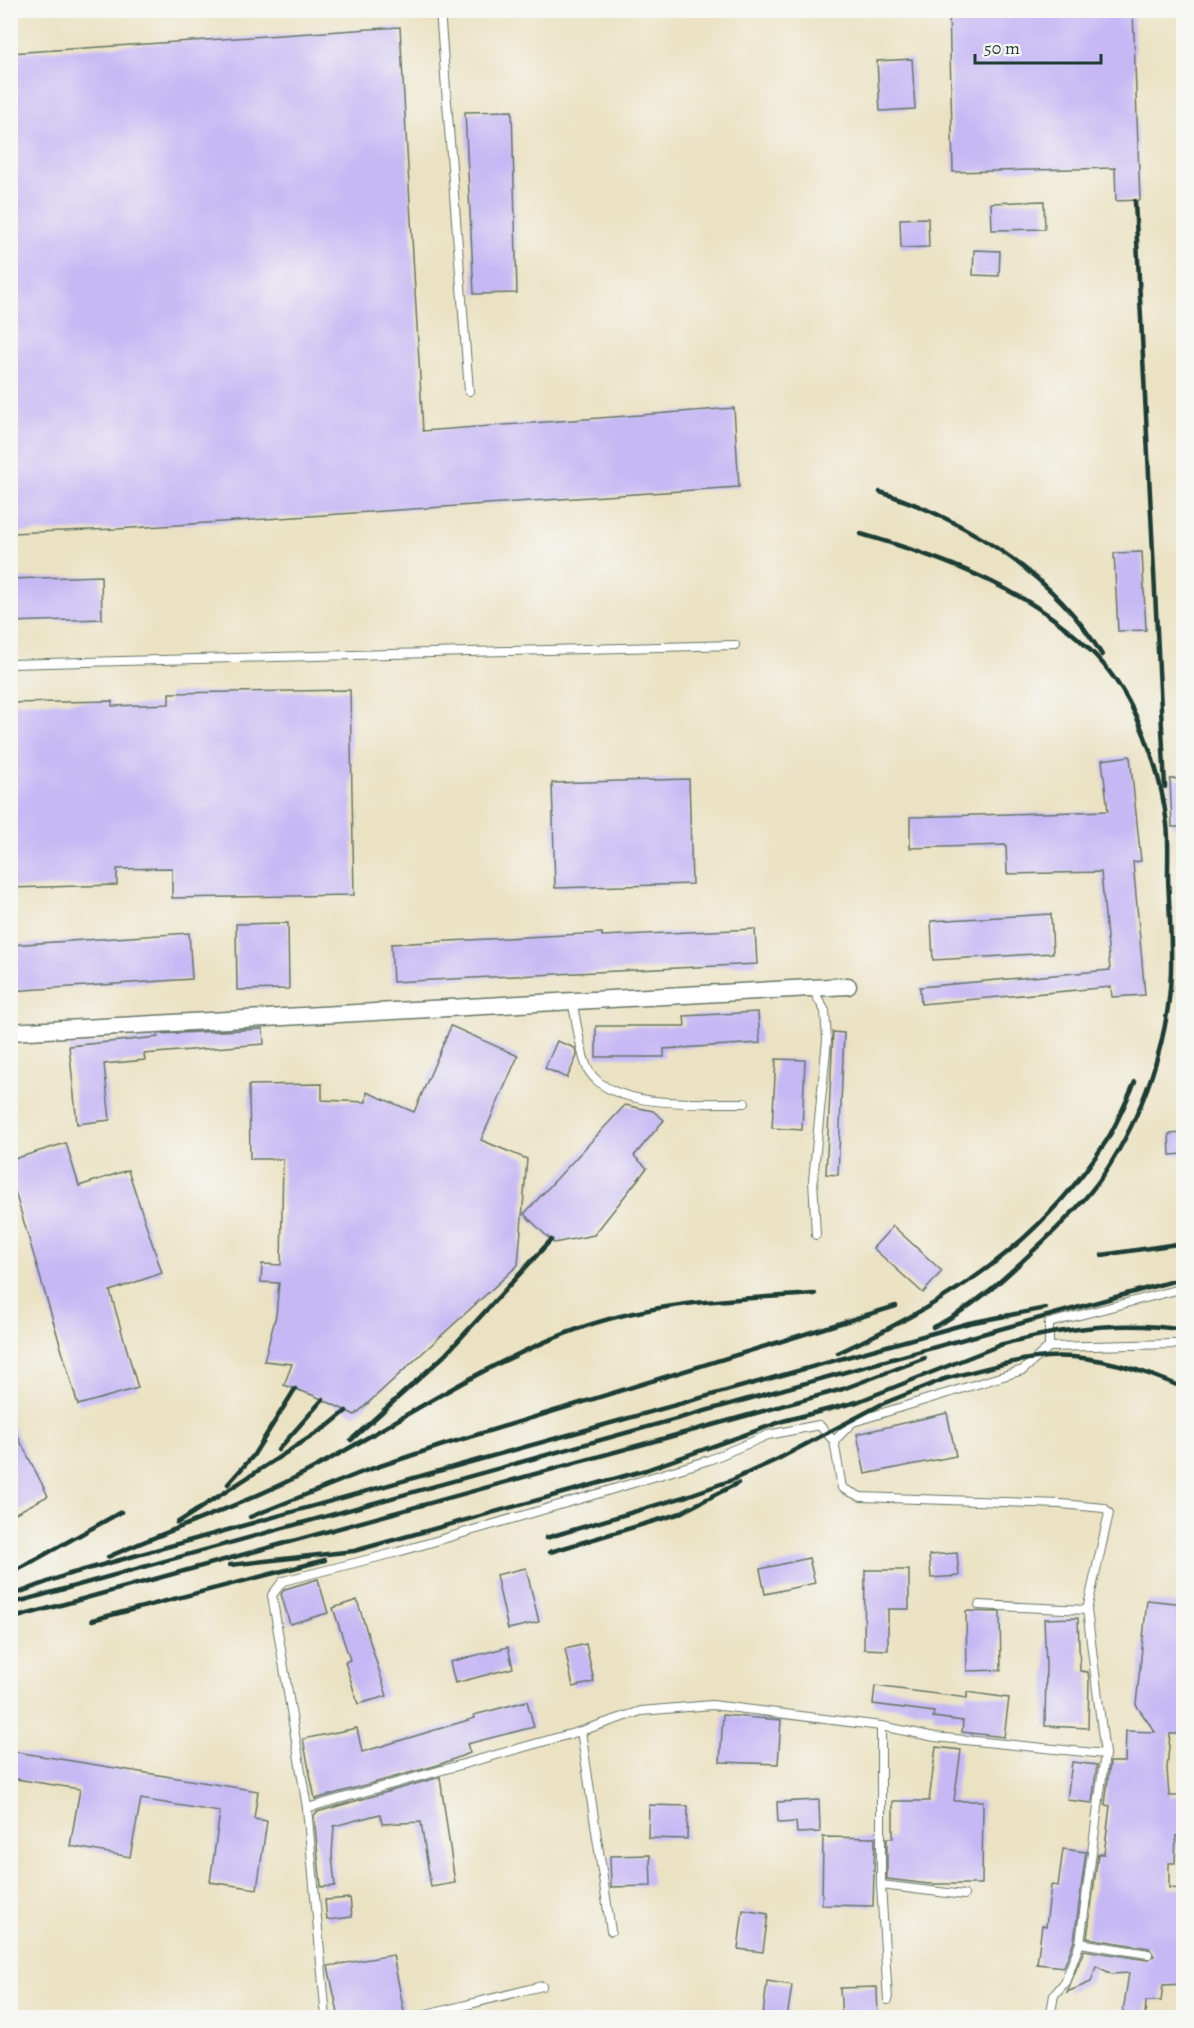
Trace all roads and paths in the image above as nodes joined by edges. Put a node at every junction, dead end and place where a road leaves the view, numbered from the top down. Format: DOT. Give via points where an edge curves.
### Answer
graph roads {
  1 [pos="440,10"];
  2 [pos="469,390"];
  3 [pos="735,645"];
  4 [pos="10,664"];
  5 [pos="848,987"];
  6 [pos="812,988"];
  7 [pos="572,1001"];
  8 [pos="10,1032"];
  9 [pos="745,1103"];
  10 [pos="816,1235"];
  11 [pos="1184,1288"];
  12 [pos="1049,1347"];
  13 [pos="1184,1347"];
  14 [pos="834,1441"];
  15 [pos="979,1605"];
  16 [pos="1087,1610"];
  17 [pos="881,1726"];
  18 [pos="581,1731"];
  19 [pos="1105,1754"];
  20 [pos="307,1808"];
  21 [pos="881,1885"];
  22 [pos="964,1895"];
  23 [pos="611,1931"];
  24 [pos="1080,1943"];
  25 [pos="1148,1954"];
  26 [pos="542,1986"];
  27 [pos="888,2001"];
  28 [pos="326,2018"];
  29 [pos="414,2018"];
  30 [pos="1050,2018"];
  1 -- 2 [label="lane"];
  3 -- 4 [label="lane"];
  5 -- 6 [label="street"];
  6 -- 7 [label="street"];
  6 -- 10 [label="lane" via="825,1011 827,1040 813,1180"];
  7 -- 8 [label="street"];
  7 -- 9 [label="lane" via="587,1066 602,1087 623,1096 671,1102"];
  11 -- 12 [label="lane" via="1049,1323"];
  12 -- 13 [label="lane"];
  12 -- 14 [label="lane" via="1023,1370 852,1422"];
  14 -- 16 [label="lane" via="842,1488 861,1497 1104,1509 1109,1513"];
  14 -- 20 [label="lane" via="819,1425 768,1435 709,1460 608,1491 283,1581 272,1595"];
  15 -- 16 [label="lane"];
  16 -- 19 [label="lane"];
  17 -- 18 [label="lane" via="712,1705 641,1710"];
  17 -- 19 [label="lane" via="934,1737"];
  17 -- 21 [label="lane"];
  18 -- 20 [label="lane"];
  18 -- 23 [label="lane"];
  19 -- 24 [label="lane"];
  20 -- 28 [label="lane"];
  21 -- 22 [label="lane"];
  21 -- 27 [label="lane"];
  24 -- 25 [label="lane"];
  24 -- 30 [label="lane" via="1065,1982 1054,1995"];
  26 -- 29 [label="lane"];
}
